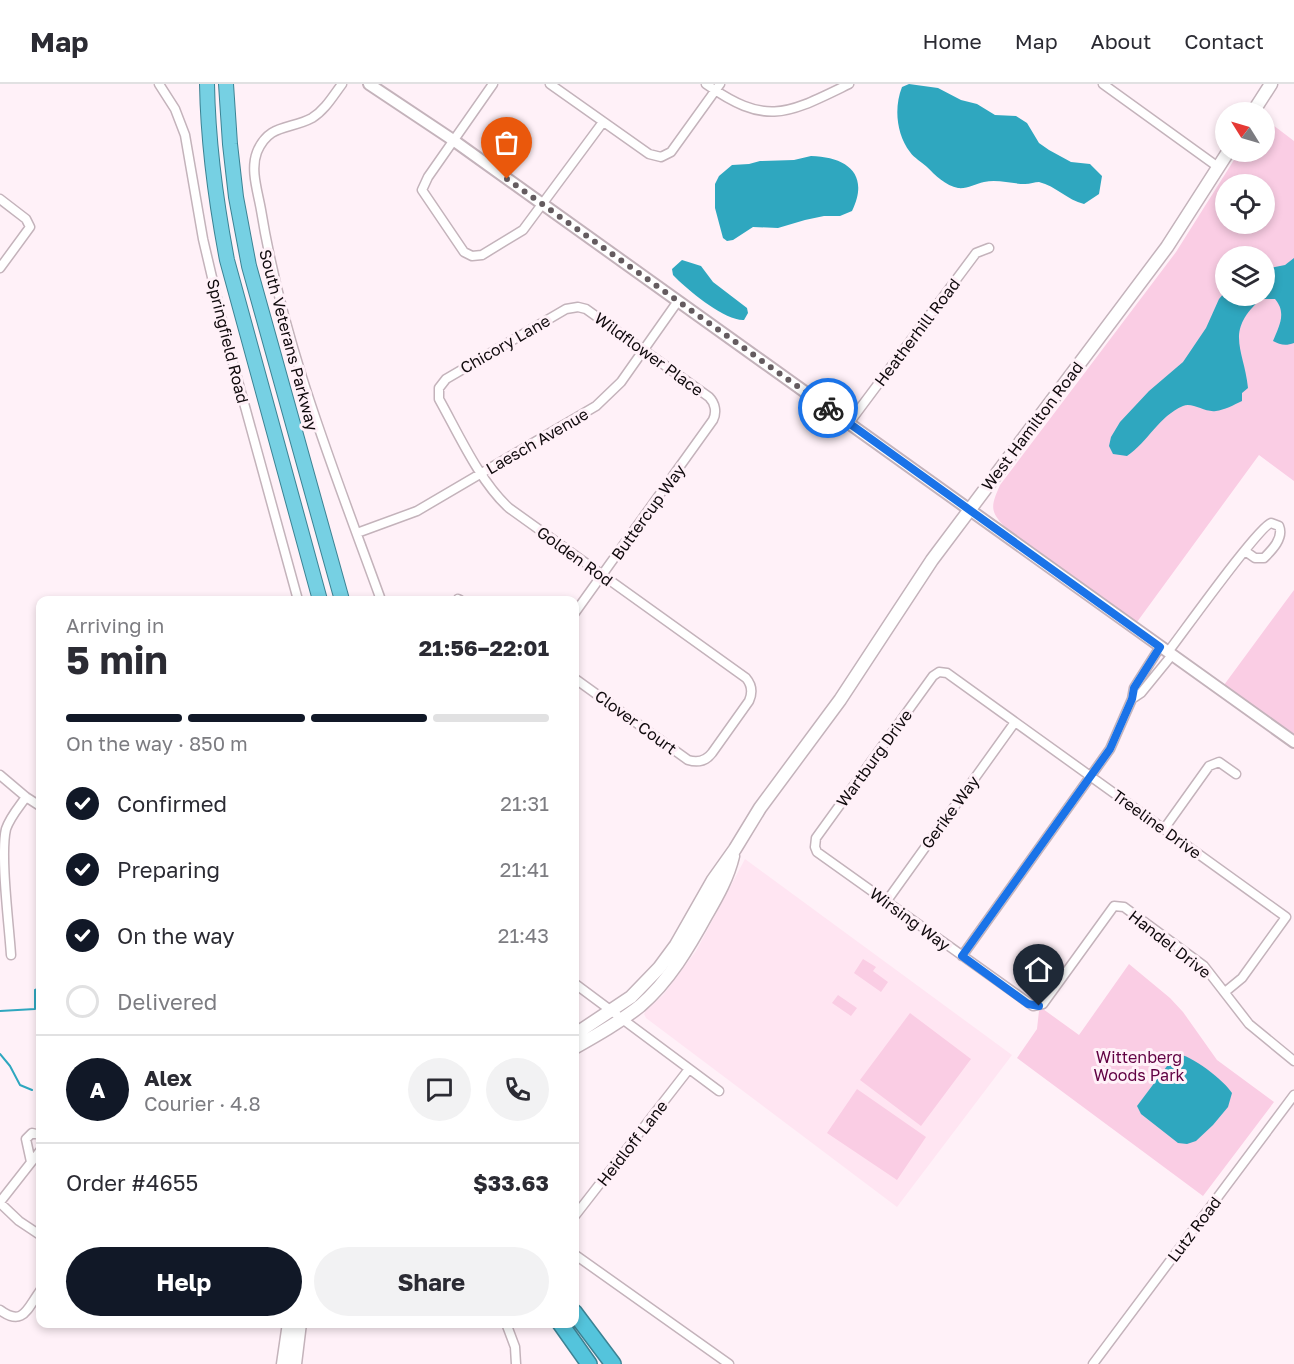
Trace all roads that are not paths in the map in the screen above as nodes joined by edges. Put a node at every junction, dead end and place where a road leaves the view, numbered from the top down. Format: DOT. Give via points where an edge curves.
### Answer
graph roads {
  1 [pos="159,84"];
  2 [pos="207,84"];
  3 [pos="226,84"];
  4 [pos="342,84"];
  5 [pos="369,84"];
  6 [pos="493,84"];
  7 [pos="550,84"];
  8 [pos="706,84"];
  9 [pos="849,84"];
  10 [pos="1103,84"];
  11 [pos="1271,84"];
  12 [pos="718,87"];
  13 [pos="1259,102"];
  14 [pos="603,122"];
  15 [pos="453,140"];
  16 [pos="1221,162"];
  17 [pos="1218,167"];
  18 [pos="0,199"];
  19 [pos="543,205"];
  20 [pos="989,248"];
  21 [pos="0,268"];
  22 [pos="678,301"];
  23 [pos="578,307"];
  24 [pos="644,350"];
  25 [pos="439,390"];
  26 [pos="715,408"];
  27 [pos="849,423"];
  28 [pos="481,473"];
  29 [pos="969,509"];
  30 [pos="357,533"];
  31 [pos="1245,551"];
  32 [pos="602,575"];
  33 [pos="297,596"];
  34 [pos="319,596"];
  35 [pos="341,596"];
  36 [pos="380,596"];
  37 [pos="579,607"];
  38 [pos="1167,651"];
  39 [pos="939,672"];
  40 [pos="579,682"];
  41 [pos="1132,699"];
  42 [pos="1015,722"];
  43 [pos="1294,742"];
  44 [pos="699,761"];
  45 [pos="1236,774"];
  46 [pos="0,775"];
  47 [pos="1091,777"];
  48 [pos="26,797"];
  49 [pos="36,803"];
  50 [pos="1164,829"];
  51 [pos="814,847"];
  52 [pos="886,902"];
  53 [pos="11,955"];
  54 [pos="962,956"];
  55 [pos="579,987"];
  56 [pos="1225,992"];
  57 [pos="1039,1006"];
  58 [pos="617,1015"];
  59 [pos="579,1033"];
  60 [pos="579,1044"];
  61 [pos="1294,1061"];
  62 [pos="689,1069"];
  63 [pos="719,1091"];
  64 [pos="1294,1095"];
  65 [pos="36,1134"];
  66 [pos="36,1156"];
  67 [pos="31,1162"];
  68 [pos="0,1202"];
  69 [pos="579,1211"];
  70 [pos="36,1232"];
  71 [pos="579,1258"];
  72 [pos="36,1297"];
  73 [pos="0,1310"];
  74 [pos="579,1319"];
  75 [pos="288,1328"];
  76 [pos="299,1328"];
  77 [pos="508,1328"];
  78 [pos="564,1328"];
  79 [pos="283,1364"];
  80 [pos="295,1364"];
  81 [pos="516,1364"];
  82 [pos="589,1364"];
  83 [pos="613,1364"];
  84 [pos="729,1364"];
  85 [pos="1093,1364"];
  1 -- 33 [label="street, Springfield Road" via="185,135 203,239 227,341"];
  2 -- 34 [label="highway" via="211,154 227,260"];
  3 -- 35 [label="highway, South Veterans Parkway" via="236,197 249,266"];
  4 -- 30 [label="street" via="318,113 276,129 267,137 257,151 254,172 286,322"];
  5 -- 15 [label="street"];
  6 -- 15 [label="street"];
  7 -- 14 [label="street"];
  8 -- 12 [label="street"];
  9 -- 12 [label="street" via="807,104 778,112 745,107 729,100"];
  10 -- 17 [label="street"];
  11 -- 13 [label="main road"];
  12 -- 14 [label="street" via="671,152 662,157 649,154"];
  14 -- 19 [label="street"];
  15 -- 19 [label="street"];
  15 -- 19 [label="street" via="422,190 467,254 482,255 519,234"];
  16 -- 17 [label="main road, West Hamilton Road"];
  17 -- 29 [label="main road, West Hamilton Road" via="1167,247"];
  18 -- 21 [label="street" via="30,226"];
  19 -- 22 [label="street"];
  20 -- 27 [label="street, Heatherhill Road" via="976,253"];
  22 -- 24 [label="street, Laesch Avenue"];
  22 -- 27 [label="street"];
  23 -- 24 [label="street, Wildflower Place"];
  23 -- 25 [label="street, Chicory Lane" via="566,309 476,361 446,379"];
  24 -- 26 [label="street, Wildflower Place" via="709,397"];
  24 -- 28 [label="street, Laesch Avenue" via="615,389 596,406"];
  25 -- 28 [label="street, Golden Rod" via="439,399"];
  26 -- 32 [label="street, Buttercup Way" via="713,420"];
  27 -- 29 [label="street"];
  28 -- 30 [label="street, Laesch Avenue" via="417,511"];
  28 -- 32 [label="street, Golden Rod" via="509,508"];
  29 -- 38 [label="street"];
  29 -- 58 [label="main road, West Hamilton Road" via="846,692 760,808 676,945"];
  30 -- 36 [label="street"];
  31 -- 31 [label="street" via="1268,524 1279,526 1280,537 1264,558 1255,558"];
  31 -- 38 [label="street"];
  32 -- 37 [label="street, Buttercup Way"];
  32 -- 44 [label="street, Golden Rod" via="746,678 752,688 749,701 719,745 708,758"];
  38 -- 41 [label="street" via="1141,693"];
  38 -- 41 [label="street" via="1137,682"];
  38 -- 43 [label="street"];
  39 -- 42 [label="street, Treeline Drive" via="947,673"];
  39 -- 51 [label="street, Wartburg Drive" via="816,838"];
  40 -- 44 [label="street, Clover Court" via="688,760"];
  41 -- 47 [label="street" via="1110,749"];
  42 -- 47 [label="street, Treeline Drive"];
  42 -- 52 [label="street, Gerike Way"];
  45 -- 50 [label="street" via="1219,762 1209,766"];
  46 -- 48 [label="street"];
  47 -- 50 [label="street, Treeline Drive"];
  47 -- 54 [label="street"];
  48 -- 49 [label="street"];
  48 -- 53 [label="street" via="5,835 3,863"];
  50 -- 56 [label="street, Treeline Drive" via="1286,917 1242,978"];
  51 -- 52 [label="street, Wirsing Way"];
  52 -- 54 [label="street, Wirsing Way"];
  54 -- 57 [label="street, Wirsing Way" via="1028,1004"];
  55 -- 58 [label="street"];
  56 -- 57 [label="street, Handel Drive" via="1204,966 1124,907 1114,906"];
  56 -- 61 [label="street, Handel Drive" via="1249,1024"];
  58 -- 59 [label="main road, West Hamilton Road"];
  58 -- 60 [label="main road, West Hamilton Road"];
  58 -- 62 [label="street"];
  62 -- 63 [label="street"];
  62 -- 69 [label="street, Heidloff Lane"];
  64 -- 85 [label="street, Lutz Road"];
  65 -- 67 [label="street" via="26,1139"];
  66 -- 67 [label="street"];
  67 -- 68 [label="street"];
  68 -- 70 [label="street"];
  71 -- 84 [label="street"];
  72 -- 73 [label="street" via="17,1318"];
  74 -- 83 [label="highway"];
  75 -- 79 [label="main road"];
  76 -- 80 [label="main road"];
  77 -- 81 [label="street"];
  78 -- 82 [label="highway"];
}
